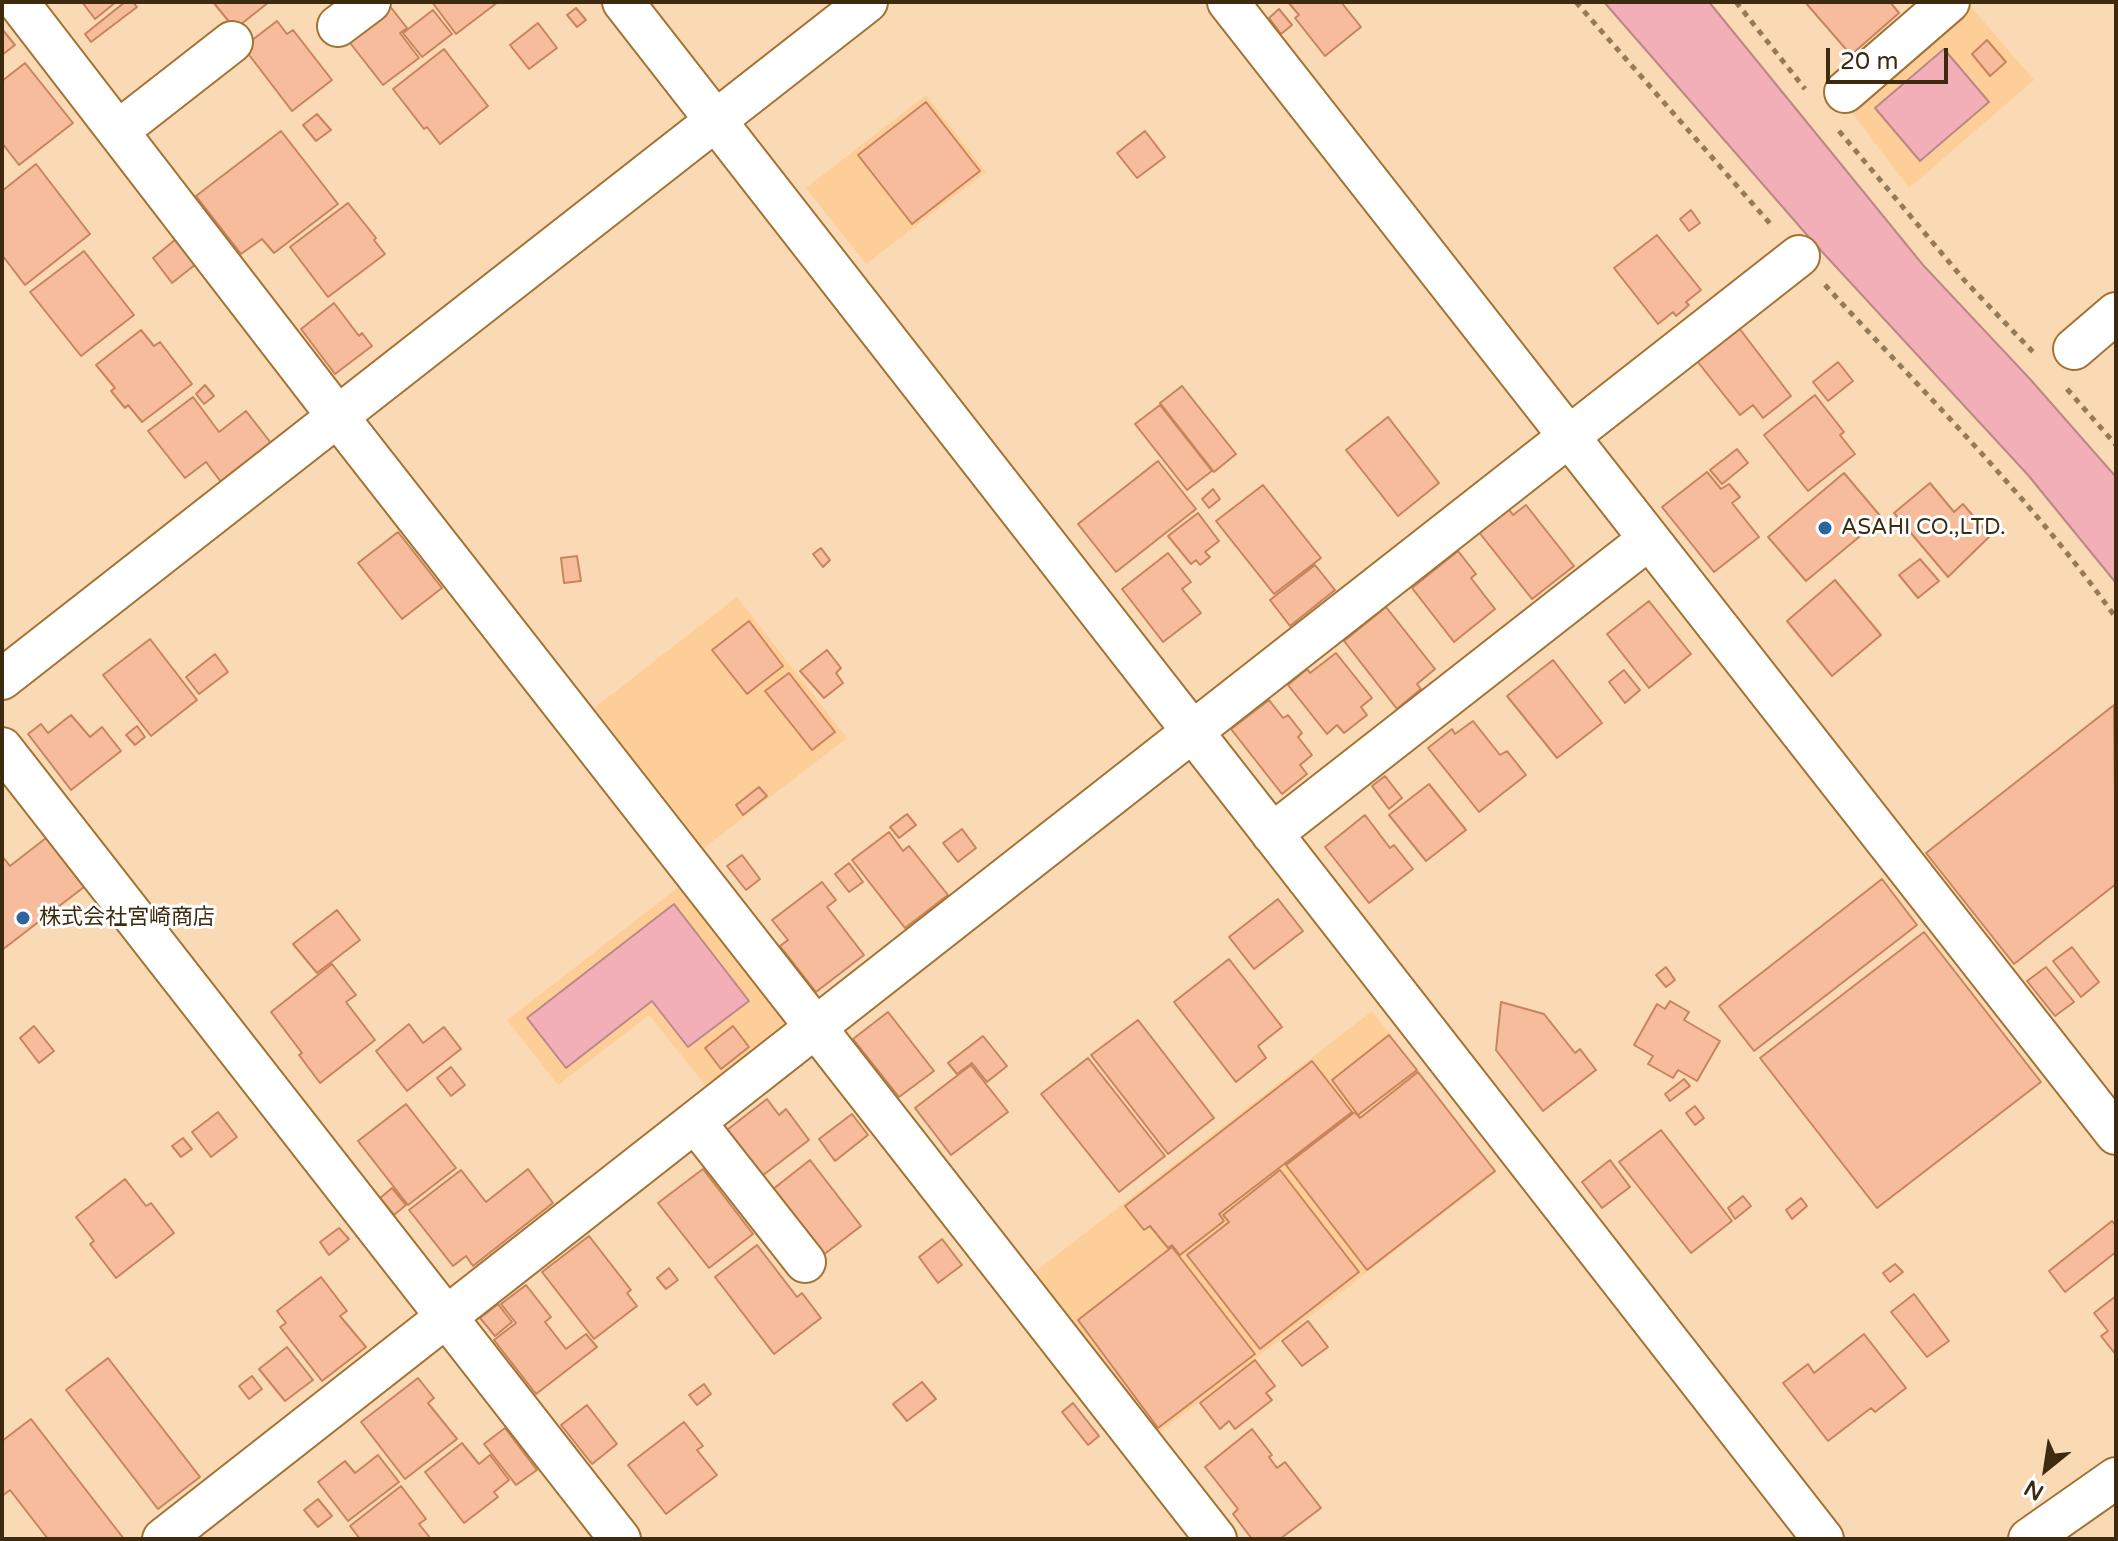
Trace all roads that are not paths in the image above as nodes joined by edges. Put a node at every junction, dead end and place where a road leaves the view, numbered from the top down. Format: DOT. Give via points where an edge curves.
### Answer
graph roads {
  1 [pos="18,2"];
  2 [pos="370,2"];
  3 [pos="623,2"];
  4 [pos="867,2"];
  5 [pos="1228,2"];
  6 [pos="1949,2"];
  7 [pos="338,26"];
  8 [pos="232,42"];
  9 [pos="1831,105"];
  10 [pos="715,121"];
  11 [pos="118,131"];
  12 [pos="1799,256"];
  13 [pos="2116,313"];
  14 [pos="2074,349"];
  15 [pos="338,417"];
  16 [pos="1569,437"];
  17 [pos="1649,539"];
  18 [pos="2,679"];
  19 [pos="1193,732"];
  20 [pos="2,748"];
  21 [pos="1272,834"];
  22 [pos="817,1026"];
  23 [pos="695,1122"];
  24 [pos="2116,1134"];
  25 [pos="805,1262"];
  26 [pos="446,1317"];
  27 [pos="2116,1478"];
  28 [pos="163,1539"];
  29 [pos="620,1539"];
  30 [pos="1216,1539"];
  31 [pos="1823,1539"];
  32 [pos="2029,1539"];
  1 -- 11 [label="street"];
  2 -- 7 [label="street"];
  3 -- 10 [label="street"];
  4 -- 10 [label="street"];
  5 -- 16 [label="street"];
  6 -- 9 [label="street"];
  8 -- 11 [label="street"];
  10 -- 15 [label="street"];
  10 -- 19 [label="street"];
  11 -- 15 [label="street"];
  12 -- 16 [label="street"];
  13 -- 14 [label="street"];
  15 -- 18 [label="street"];
  15 -- 22 [label="street"];
  16 -- 17 [label="street"];
  16 -- 19 [label="street"];
  17 -- 21 [label="street"];
  17 -- 24 [label="street"];
  19 -- 21 [label="street"];
  19 -- 22 [label="street"];
  20 -- 26 [label="street"];
  21 -- 31 [label="street"];
  22 -- 23 [label="street"];
  22 -- 30 [label="street"];
  23 -- 25 [label="street"];
  23 -- 26 [label="street"];
  26 -- 28 [label="street"];
  26 -- 29 [label="street"];
  27 -- 32 [label="street"];
}
